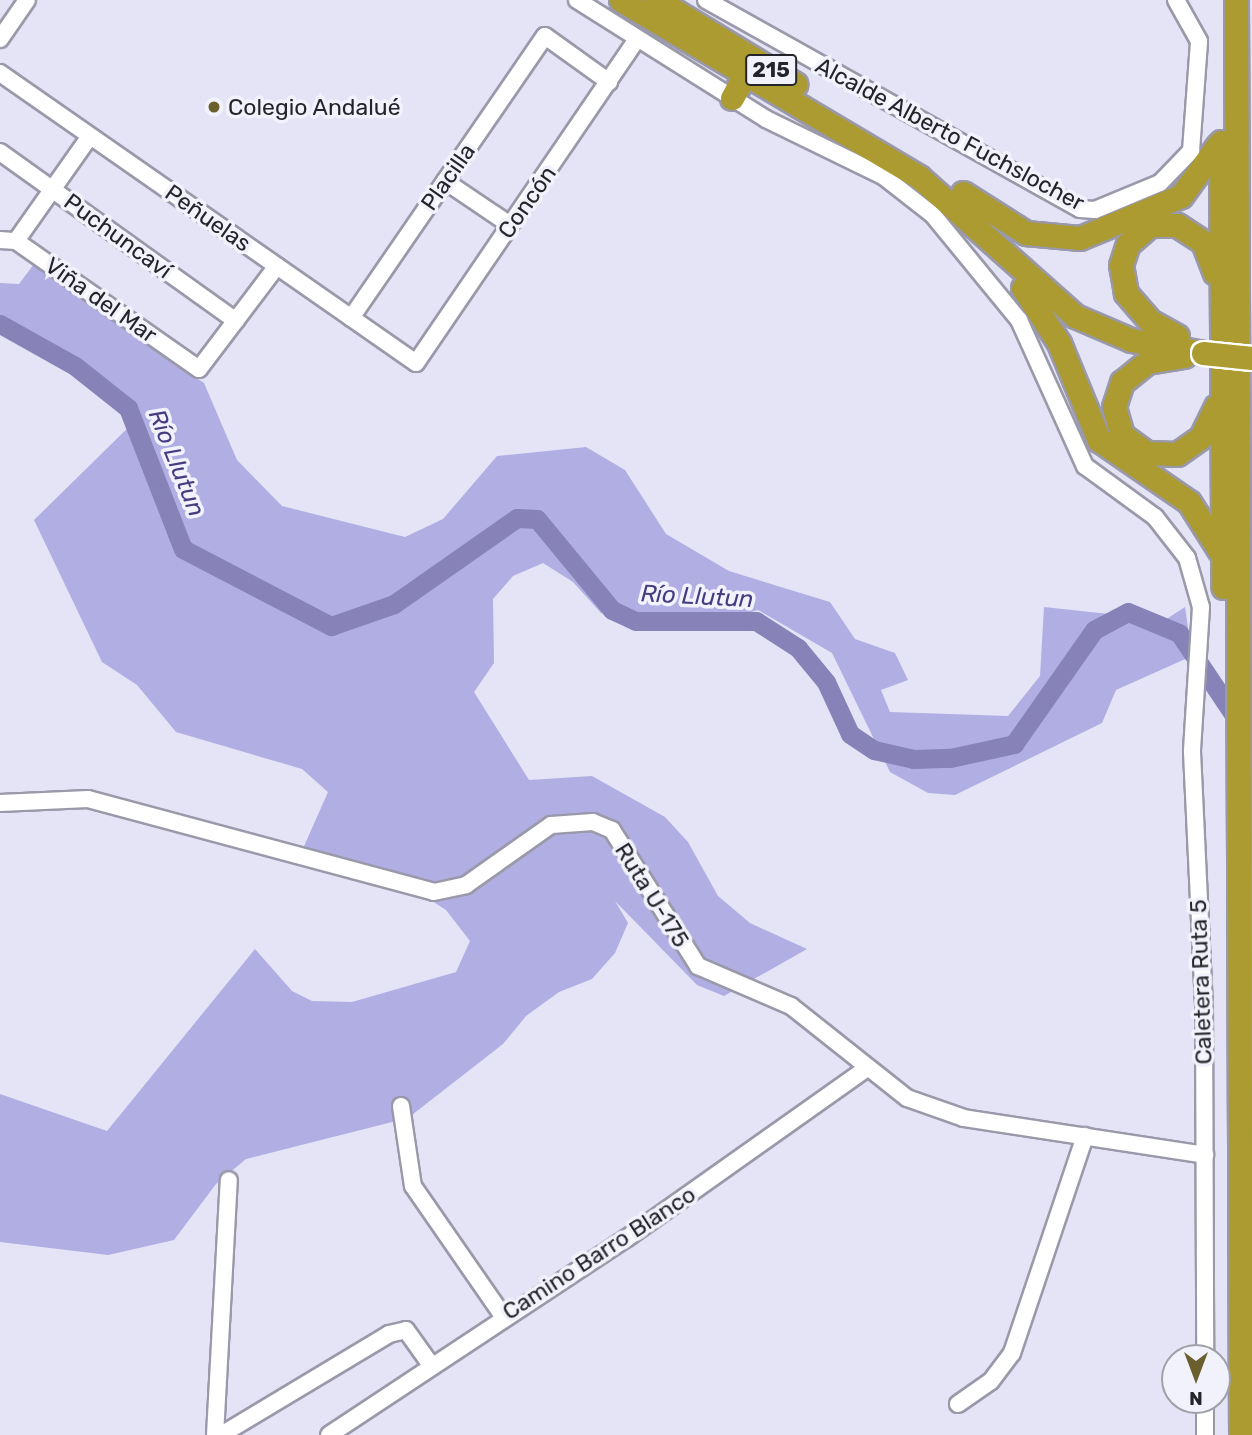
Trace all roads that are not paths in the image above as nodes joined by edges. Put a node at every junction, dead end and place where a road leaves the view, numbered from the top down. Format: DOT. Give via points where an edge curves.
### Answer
graph roads {
  1 [pos="27,0"];
  2 [pos="577,0"];
  3 [pos="621,0"];
  4 [pos="657,0"];
  5 [pos="706,0"];
  6 [pos="1221,0"];
  7 [pos="1236,0"];
  8 [pos="1177,1"];
  9 [pos="686,8"];
  10 [pos="0,40"];
  11 [pos="636,40"];
  12 [pos="0,73"];
  13 [pos="746,74"];
  14 [pos="609,82"];
  15 [pos="732,98"];
  16 [pos="1221,135"];
  17 [pos="90,136"];
  18 [pos="2,157"];
  19 [pos="445,181"];
  20 [pos="54,190"];
  21 [pos="963,193"];
  22 [pos="510,225"];
  23 [pos="989,239"];
  24 [pos="8,241"];
  25 [pos="277,266"];
  26 [pos="1220,293"];
  27 [pos="351,318"];
  28 [pos="236,321"];
  29 [pos="1177,336"];
  30 [pos="1252,345"];
  31 [pos="1204,346"];
  32 [pos="1252,358"];
  33 [pos="416,363"];
  34 [pos="1220,386"];
  35 [pos="1223,561"];
  36 [pos="0,803"];
  37 [pos="1237,915"];
  38 [pos="867,1068"];
  39 [pos="401,1106"];
  40 [pos="1085,1136"];
  41 [pos="1205,1155"];
  42 [pos="229,1180"];
  43 [pos="503,1316"];
  44 [pos="1205,1344"];
  45 [pos="431,1365"];
  46 [pos="958,1404"];
  47 [pos="1205,1414"];
  48 [pos="215,1435"];
  49 [pos="221,1435"];
  50 [pos="330,1435"];
  51 [pos="1205,1435"];
  52 [pos="1241,1435"];
  1 -- 10 [label="street"];
  2 -- 11 [label="street"];
  3 -- 13 [label="highway, Alcalde Alberto Fuchslocher / 215"];
  4 -- 9 [label="highway, Alcalde Alberto Fuchslocher / 215"];
  5 -- 8 [label="street, Alcalde Alberto Fuchslocher" via="1088,210 1110,208 1160,183 1191,151 1197,135 1195,29"];
  6 -- 16 [label="highway"];
  7 -- 37 [label="highway"];
  9 -- 21 [label="highway, Alcalde Alberto Fuchslocher / 215" via="910,153"];
  11 -- 14 [label="street, Concón"];
  11 -- 15 [label="street"];
  12 -- 17 [label="street, Peñuelas"];
  13 -- 15 [label="highway"];
  13 -- 23 [label="highway, Alcalde Alberto Fuchslocher / 215" via="898,162"];
  14 -- 19 [label="street, Placilla" via="545,36"];
  14 -- 22 [label="street, Concón"];
  15 -- 41 [label="street, Caletera Ruta 5" via="883,177 954,237 1019,320 1078,456 1102,483 1144,509 1173,536 1192,569 1201,607 1192,752"];
  16 -- 21 [label="highway" via="1206,169 1181,196 1080,238 1026,233"];
  16 -- 26 [label="highway"];
  17 -- 20 [label="street"];
  17 -- 25 [label="street, Peñuelas"];
  18 -- 20 [label="street, Puchuncaví"];
  19 -- 22 [label="street"];
  19 -- 27 [label="street, Placilla"];
  20 -- 24 [label="street"];
  20 -- 28 [label="street, Puchuncaví"];
  21 -- 29 [label="highway, Alcalde Alberto Fuchslocher / 215" via="1071,297 1109,317"];
  22 -- 33 [label="street, Concón"];
  23 -- 31 [label="highway, Alcalde Alberto Fuchslocher / 215" via="1046,296 1089,324 1132,340"];
  23 -- 35 [label="highway" via="1052,330 1092,430 1116,456 1189,502 1210,527"];
  24 -- 28 [label="street, Viña del Mar" via="199,369"];
  25 -- 27 [label="street, Peñuelas"];
  25 -- 28 [label="street"];
  26 -- 29 [label="highway" via="1207,248 1192,232 1163,223 1132,237 1121,265 1126,293 1150,321"];
  26 -- 34 [label="highway"];
  27 -- 33 [label="street, Peñuelas"];
  29 -- 31 [label="highway, Alcalde Alberto Fuchslocher / 215"];
  30 -- 31 [label="highway, Alcalde Alberto Fuchslocher"];
  31 -- 32 [label="highway, Alcalde Alberto Fuchslocher, bridge"];
  31 -- 34 [label="highway" via="1133,370 1115,398 1118,428 1147,453 1184,451 1207,429"];
  34 -- 35 [label="highway"];
  35 -- 37 [label="highway"];
  36 -- 38 [label="street, Ruta U-175" via="88,799 434,892 466,885 551,825 593,822 612,830 698,967 791,1006"];
  37 -- 52 [label="highway"];
  38 -- 40 [label="street, Ruta U-175" via="907,1098 943,1113"];
  38 -- 43 [label="street, Camino Barro Blanco" via="627,1238"];
  39 -- 43 [label="street" via="413,1186"];
  40 -- 41 [label="street, Ruta U-175"];
  40 -- 46 [label="street" via="1012,1353 991,1381"];
  41 -- 44 [label="street, Caletera Ruta 5"];
  42 -- 48 [label="street"];
  43 -- 45 [label="street, Camino Barro Blanco"];
  45 -- 49 [label="street" via="406,1330 389,1334"];
  45 -- 50 [label="street, Camino Barro Blanco"];
  47 -- 51 [label="street"];
}
